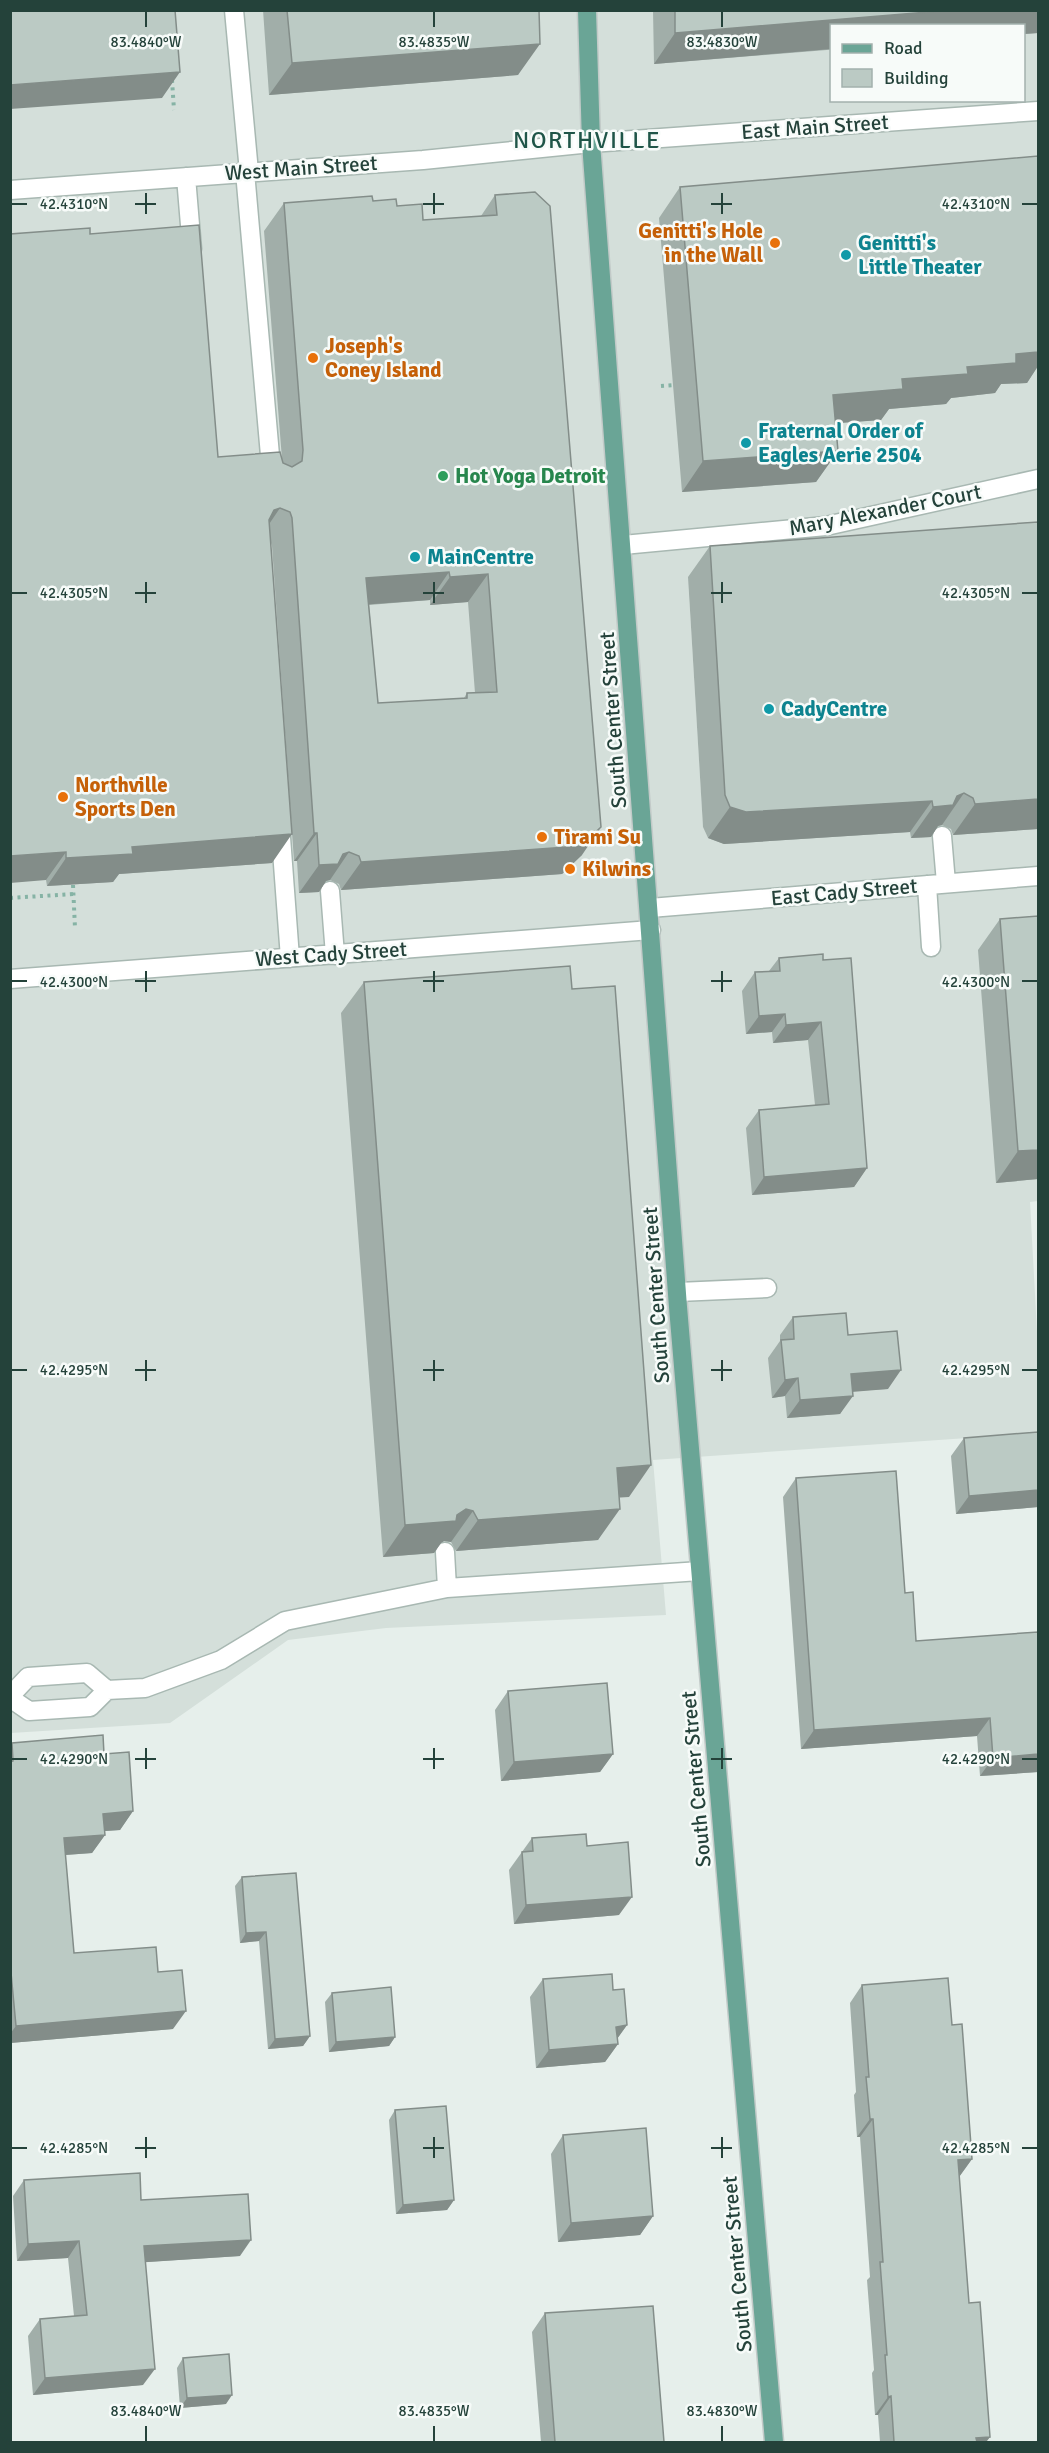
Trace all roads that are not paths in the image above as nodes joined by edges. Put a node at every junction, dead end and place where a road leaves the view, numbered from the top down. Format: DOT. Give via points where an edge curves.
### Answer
graph roads {
  1 [pos="234,10"];
  2 [pos="587,10"];
  3 [pos="1038,111"];
  4 [pos="591,143"];
  5 [pos="247,172"];
  6 [pos="186,177"];
  7 [pos="10,190"];
  8 [pos="194,265"];
  9 [pos="1038,479"];
  10 [pos="272,484"];
  11 [pos="622,545"];
  12 [pos="279,808"];
  13 [pos="942,836"];
  14 [pos="1038,876"];
  15 [pos="946,883"];
  16 [pos="927,885"];
  17 [pos="330,891"];
  18 [pos="650,908"];
  19 [pos="651,930"];
  20 [pos="931,947"];
  21 [pos="335,955"];
  22 [pos="290,958"];
  23 [pos="10,979"];
  24 [pos="767,1288"];
  25 [pos="678,1292"];
  26 [pos="445,1552"];
  27 [pos="700,1571"];
  28 [pos="447,1588"];
  29 [pos="107,1690"];
  30 [pos="10,1697"];
  31 [pos="774,2442"];
  1 -- 5 [label="street"];
  2 -- 4 [label="main road, South Center Street"];
  3 -- 4 [label="street, East Main Street"];
  4 -- 5 [label="street, West Main Street"];
  4 -- 11 [label="main road, South Center Street"];
  5 -- 6 [label="street, West Main Street"];
  5 -- 10 [label="street"];
  6 -- 7 [label="street, West Main Street"];
  6 -- 8 [label="street"];
  9 -- 11 [label="street, Mary Alexander Court" via="826,526"];
  11 -- 18 [label="main road, South Center Street"];
  12 -- 22 [label="street"];
  13 -- 15 [label="street"];
  14 -- 15 [label="street, East Cady Street"];
  15 -- 16 [label="street, East Cady Street"];
  16 -- 18 [label="street, East Cady Street"];
  16 -- 20 [label="street"];
  17 -- 21 [label="street"];
  18 -- 19 [label="main road, South Center Street"];
  19 -- 21 [label="street, West Cady Street"];
  19 -- 25 [label="main road, South Center Street"];
  21 -- 22 [label="street, West Cady Street"];
  22 -- 23 [label="street, West Cady Street"];
  24 -- 25 [label="street"];
  25 -- 27 [label="main road, South Center Street"];
  26 -- 28 [label="street"];
  27 -- 28 [label="street"];
  27 -- 31 [label="main road, South Center Street"];
  28 -- 29 [label="street" via="285,1621 220,1660 144,1688"];
  29 -- 30 [label="street" via="90,1707 29,1711"];
  29 -- 30 [label="street" via="87,1673 38,1676 28,1677"];
}
